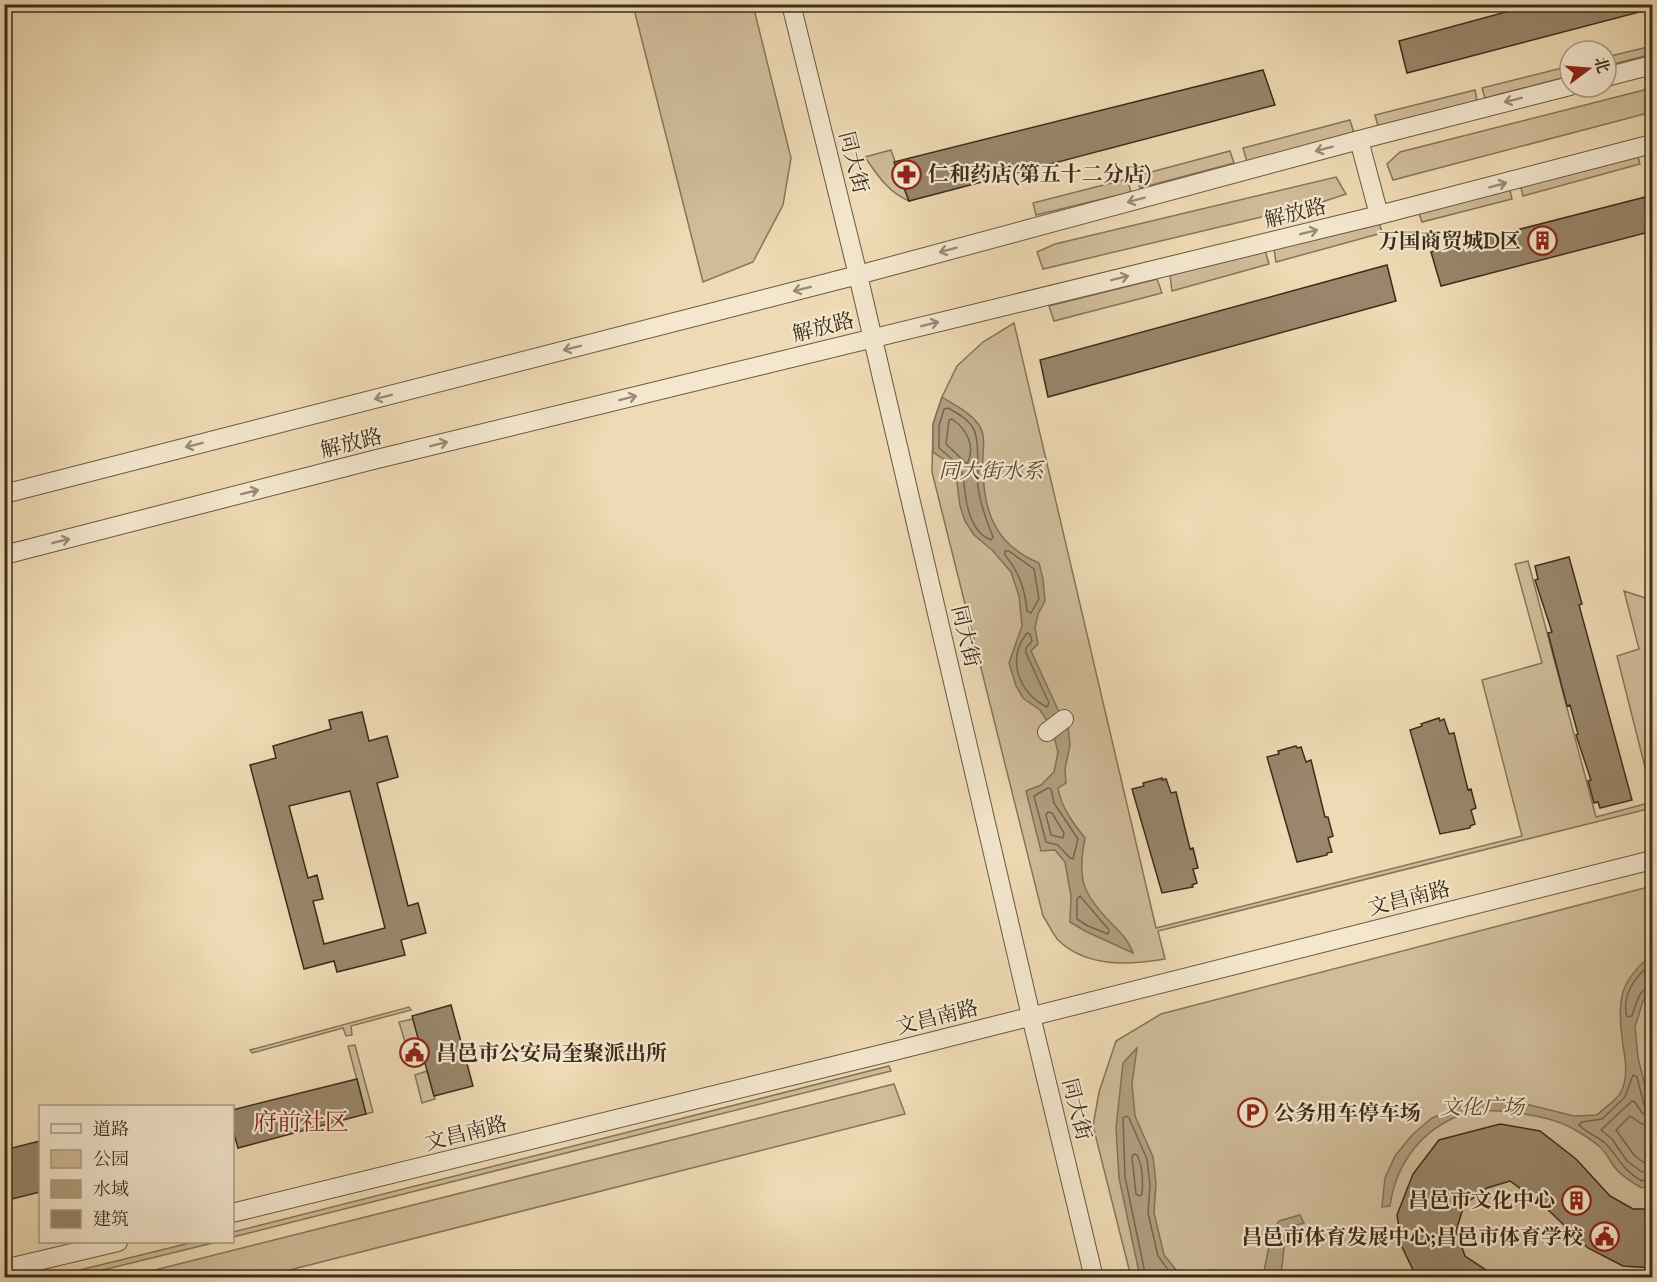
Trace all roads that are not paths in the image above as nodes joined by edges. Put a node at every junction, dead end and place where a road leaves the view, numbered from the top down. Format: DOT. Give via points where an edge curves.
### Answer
graph roads {
  1 [pos="791,4"];
  2 [pos="1653,65"];
  3 [pos="1618,74"];
  4 [pos="1558,89"];
  5 [pos="1359,140"];
  6 [pos="1653,144"];
  7 [pos="1379,215"];
  8 [pos="858,274"];
  9 [pos="873,338"];
  10 [pos="4,494"];
  11 [pos="4,555"];
  12 [pos="1064,719"];
  13 [pos="1047,732"];
  14 [pos="1653,860"];
  15 [pos="1031,1016"];
  16 [pos="234,1213"];
  17 [pos="114,1243"];
  18 [pos="4,1269"];
  19 [pos="1094,1278"];
  1 -- 8 [label="street, 同大街"];
  2 -- 3 [label="street"];
  4 -- 5 [label="street, one-way"];
  5 -- 7 [label="street"];
  5 -- 8 [label="street, one-way"];
  7 -- 6 [label="street, 解放路, one-way"];
  9 -- 7 [label="street, 解放路, one-way"];
  8 -- 9 [label="street, 同大街"];
  8 -- 10 [label="street, one-way"];
  11 -- 9 [label="street, 解放路, one-way"];
  9 -- 15 [label="street, 同大街"];
  12 -- 13 [label="street"];
  14 -- 15 [label="street, 文昌南路"];
  15 -- 16 [label="street, 文昌南路"];
  15 -- 19 [label="street, 同大街"];
  17 -- 18 [label="street"];
}
